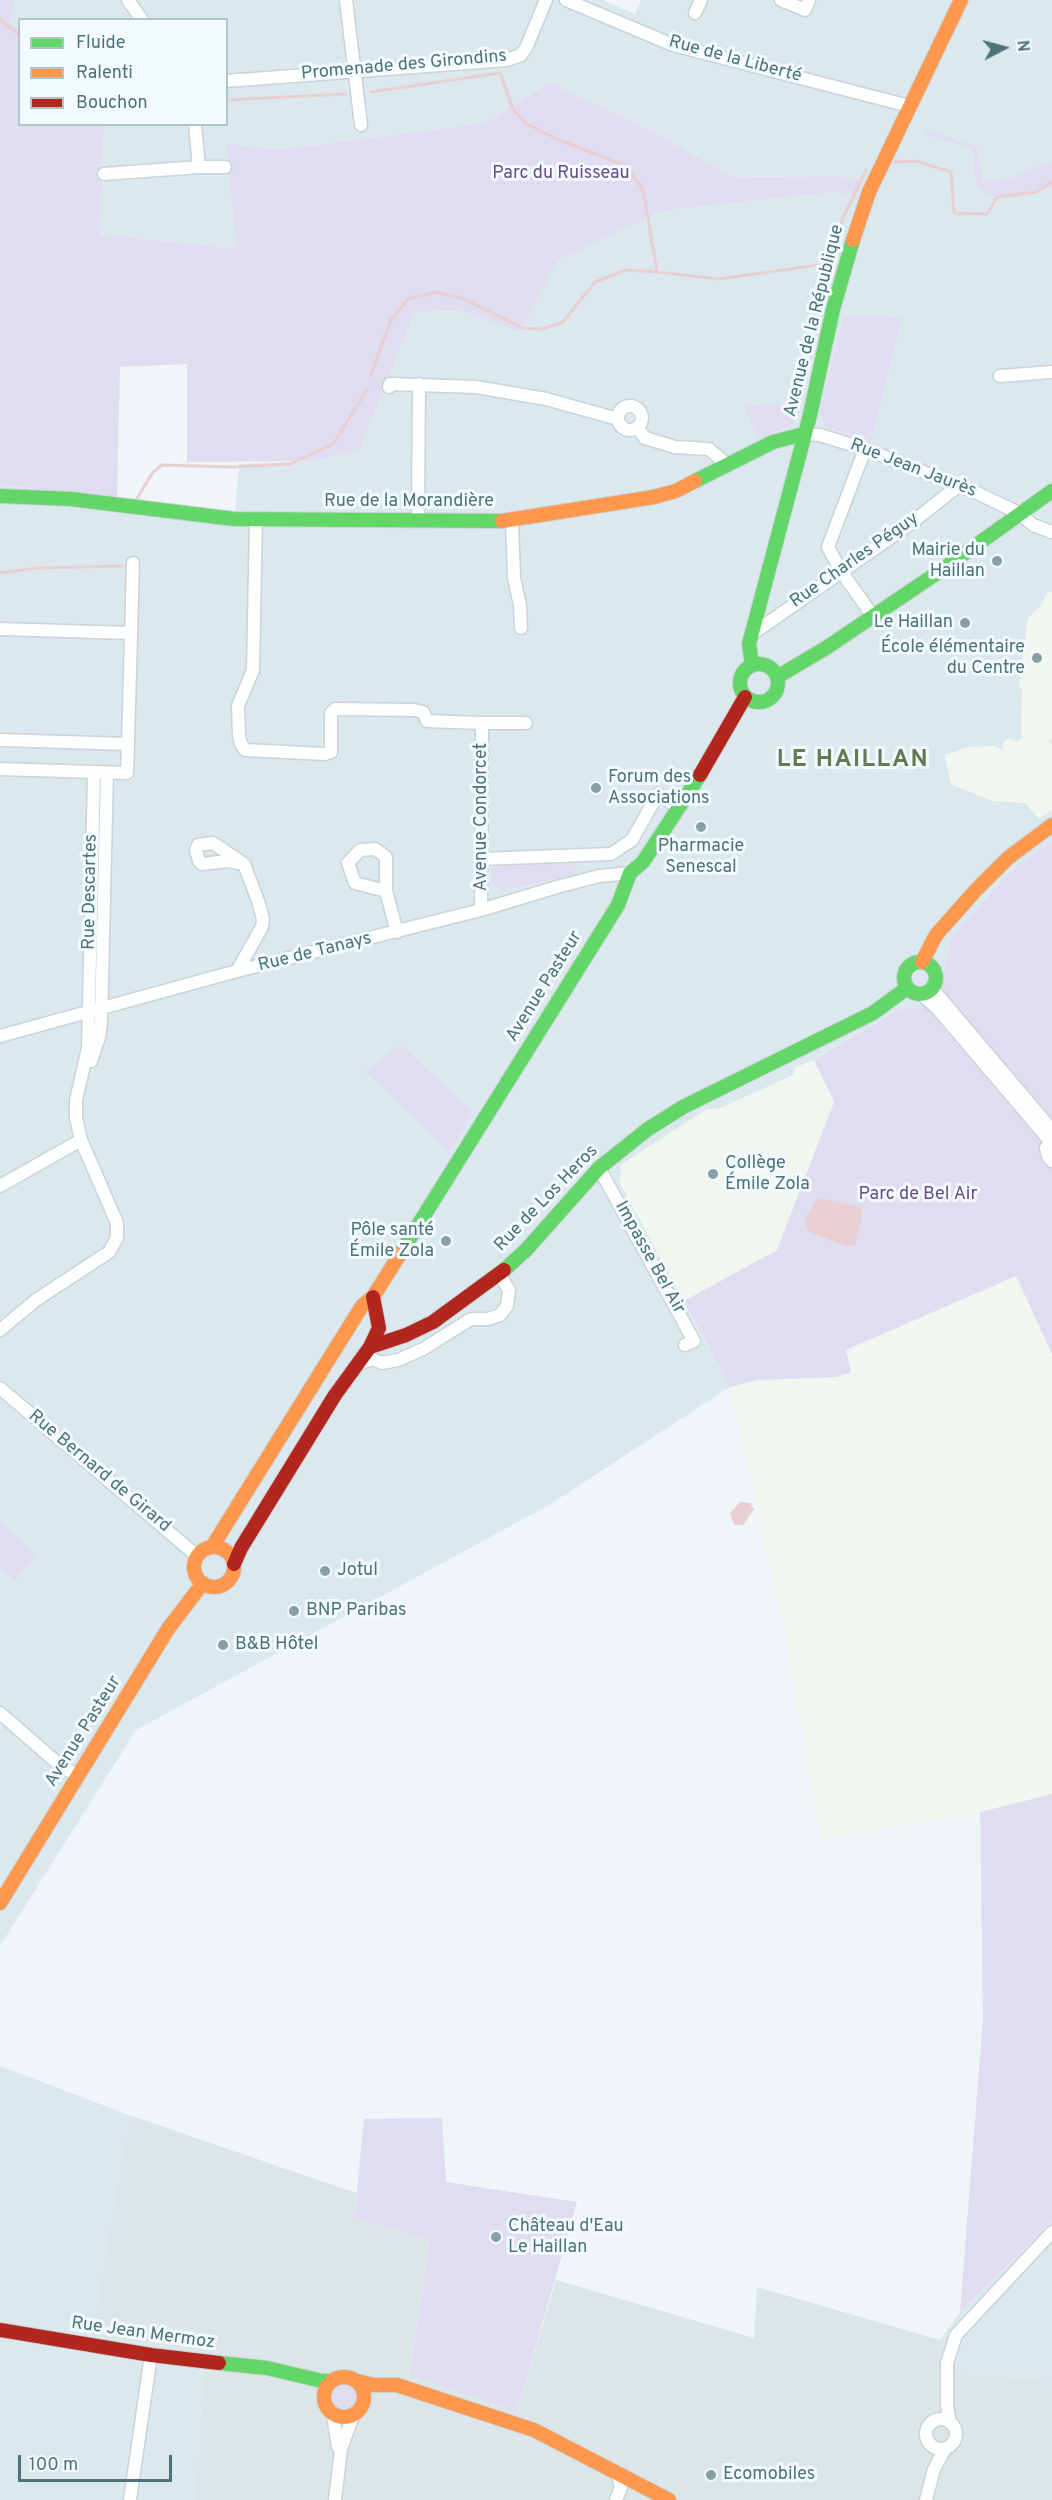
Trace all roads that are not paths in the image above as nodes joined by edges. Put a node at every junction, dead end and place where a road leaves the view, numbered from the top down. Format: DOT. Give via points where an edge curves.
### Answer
graph roads {
  1 [pos="128,0"];
  2 [pos="346,0"];
  3 [pos="546,0"];
  4 [pos="567,0"];
  5 [pos="701,0"];
  6 [pos="781,0"];
  7 [pos="809,0"];
  8 [pos="962,0"];
  9 [pos="695,13"];
  10 [pos="141,18"];
  11 [pos="354,70"];
  12 [pos="228,81"];
  13 [pos="909,106"];
  14 [pos="361,125"];
  15 [pos="195,126"];
  16 [pos="199,167"];
  17 [pos="225,167"];
  18 [pos="104,174"];
  19 [pos="1046,373"];
  20 [pos="1000,376"];
  21 [pos="419,384"];
  22 [pos="389,387"];
  23 [pos="618,419"];
  24 [pos="638,428"];
  25 [pos="804,434"];
  26 [pos="865,449"];
  27 [pos="726,464"];
  28 [pos="958,486"];
  29 [pos="1052,491"];
  30 [pos="0,496"];
  31 [pos="1019,513"];
  32 [pos="256,518"];
  33 [pos="512,520"];
  34 [pos="418,521"];
  35 [pos="1052,532"];
  36 [pos="133,563"];
  37 [pos="841,571"];
  38 [pos="872,615"];
  39 [pos="521,628"];
  40 [pos="0,629"];
  41 [pos="130,633"];
  42 [pos="752,634"];
  43 [pos="752,665"];
  44 [pos="777,677"];
  45 [pos="745,697"];
  46 [pos="482,723"];
  47 [pos="526,723"];
  48 [pos="0,740"];
  49 [pos="128,744"];
  50 [pos="0,769"];
  51 [pos="94,772"];
  52 [pos="107,773"];
  53 [pos="680,808"];
  54 [pos="1052,825"];
  55 [pos="481,859"];
  56 [pos="244,864"];
  57 [pos="630,873"];
  58 [pos="386,891"];
  59 [pos="481,910"];
  60 [pos="397,932"];
  61 [pos="922,962"];
  62 [pos="237,971"];
  63 [pos="907,988"];
  64 [pos="926,991"];
  65 [pos="102,1009"];
  66 [pos="88,1012"];
  67 [pos="0,1036"];
  68 [pos="80,1083"];
  69 [pos="1051,1136"];
  70 [pos="81,1140"];
  71 [pos="1052,1161"];
  72 [pos="598,1168"];
  73 [pos="0,1186"];
  74 [pos="499,1274"];
  75 [pos="373,1297"];
  76 [pos="379,1320"];
  77 [pos="0,1330"];
  78 [pos="406,1335"];
  79 [pos="342,1339"];
  80 [pos="685,1345"];
  81 [pos="370,1347"];
  82 [pos="357,1364"];
  83 [pos="0,1388"];
  84 [pos="212,1547"];
  85 [pos="197,1557"];
  86 [pos="234,1564"];
  87 [pos="203,1583"];
  88 [pos="0,1713"];
  89 [pos="78,1776"];
  90 [pos="0,1902"];
  91 [pos="1052,2232"];
  92 [pos="0,2330"];
  93 [pos="151,2355"];
  94 [pos="282,2370"];
  95 [pos="331,2381"];
  96 [pos="357,2381"];
  97 [pos="411,2389"];
  98 [pos="947,2394"];
  99 [pos="329,2410"];
  100 [pos="358,2411"];
  101 [pos="936,2420"];
  102 [pos="950,2422"];
  103 [pos="931,2446"];
  104 [pos="945,2449"];
  105 [pos="338,2463"];
  106 [pos="934,2469"];
  107 [pos="617,2472"];
  108 [pos="637,2483"];
  109 [pos="621,2487"];
  110 [pos="655,2496"];
  111 [pos="130,2500"];
  112 [pos="335,2500"];
  113 [pos="616,2500"];
  114 [pos="669,2500"];
  115 [pos="926,2500"];
  1 -- 10 [label="street"];
  2 -- 11 [label="street"];
  3 -- 11 [label="street, Promenade des Girondins" via="521,55 507,60"];
  4 -- 13 [label="street, Rue de la Liberté" via="673,45"];
  5 -- 9 [label="street"];
  6 -- 7 [label="street" via="805,10"];
  8 -- 13 [label="street, Avenue de la République"];
  11 -- 12 [label="street, Promenade des Girondins"];
  11 -- 14 [label="street"];
  13 -- 25 [label="street, Avenue de la République" via="855,231"];
  15 -- 16 [label="street"];
  16 -- 17 [label="street"];
  16 -- 18 [label="street"];
  19 -- 20 [label="street"];
  21 -- 22 [label="street"];
  21 -- 23 [label="street" via="476,387 546,399"];
  21 -- 34 [label="street"];
  23 -- 24 [label="street" via="624,429"];
  23 -- 24 [label="street" via="623,409 634,407 641,415"];
  24 -- 27 [label="street" via="645,438 675,447 709,449"];
  25 -- 26 [label="street, Rue Jean Jaurès"];
  25 -- 27 [label="street, Rue de la Morandière" via="773,442"];
  25 -- 42 [label="street, Avenue de la République"];
  26 -- 28 [label="street, Rue Jean Jaurès"];
  26 -- 37 [label="street" via="828,547"];
  27 -- 33 [label="street, Rue de la Morandière" via="676,491 654,497"];
  28 -- 31 [label="street, Rue Jean Jaurès"];
  28 -- 37 [label="street, Rue Charles Péguy"];
  29 -- 31 [label="street"];
  30 -- 32 [label="street, Rue de la Morandière" via="71,499 234,519"];
  31 -- 35 [label="street, Rue Jean Jaurès" via="1033,525"];
  31 -- 38 [label="street" via="944,569"];
  32 -- 34 [label="street, Rue de la Morandière"];
  32 -- 46 [label="street, Avenue Condorcet" via="253,670 238,706 239,736 244,750 331,752 331,713 335,709 414,710 423,712 427,721"];
  33 -- 34 [label="street, Rue de la Morandière"];
  33 -- 39 [label="street"];
  36 -- 41 [label="street"];
  37 -- 38 [label="street"];
  37 -- 42 [label="street, Rue Charles Péguy"];
  38 -- 44 [label="street"];
  40 -- 41 [label="street"];
  41 -- 49 [label="street"];
  42 -- 43 [label="street, Avenue de la République"];
  43 -- 44 [label="street" via="764,665"];
  43 -- 45 [label="street" via="740,679"];
  44 -- 45 [label="street" via="777,690 769,700 757,702"];
  45 -- 53 [label="street, Avenue Pasteur"];
  46 -- 47 [label="street, Avenue Condorcet"];
  46 -- 55 [label="street, Avenue Condorcet"];
  48 -- 49 [label="street"];
  49 -- 52 [label="street" via="127,773"];
  50 -- 51 [label="street"];
  51 -- 52 [label="street"];
  51 -- 66 [label="street, Rue Descartes"];
  52 -- 65 [label="street, Rue Descartes"];
  53 -- 55 [label="street" via="658,794 632,840 611,854"];
  53 -- 57 [label="street, Avenue Pasteur" via="644,862"];
  54 -- 61 [label="street" via="1008,858 976,890 936,935"];
  55 -- 59 [label="street, Avenue Condorcet"];
  56 -- 62 [label="street" via="263,919"];
  57 -- 59 [label="street, Rue de Tanays" via="599,876"];
  57 -- 75 [label="street, Avenue Pasteur" via="618,905"];
  58 -- 60 [label="street"];
  59 -- 60 [label="street, Rue de Tanays"];
  60 -- 62 [label="street, Rue de Tanays"];
  61 -- 63 [label="street" via="911,964 904,973"];
  61 -- 64 [label="street" via="935,975"];
  62 -- 65 [label="street, Rue de Tanays"];
  63 -- 64 [label="street"];
  63 -- 72 [label="street, Rue de Los Heros" via="873,1013 683,1107"];
  64 -- 69 [label="street"];
  65 -- 66 [label="street, Rue de Tanays"];
  65 -- 68 [label="street, Rue Descartes" via="98,1043"];
  66 -- 67 [label="street, Rue de Tanays"];
  66 -- 68 [label="street, Rue Descartes" via="88,1048"];
  68 -- 70 [label="street" via="76,1118"];
  69 -- 71 [label="street" via="1047,1152"];
  70 -- 73 [label="street"];
  70 -- 77 [label="street" via="117,1223 117,1238 109,1252 36,1300"];
  72 -- 74 [label="street, Rue de Los Heros" via="526,1250"];
  72 -- 80 [label="street, Impasse Bel Air" via="694,1341"];
  74 -- 78 [label="street, Rue de Los Heros" via="433,1322"];
  74 -- 82 [label="street" via="509,1290 507,1306 500,1315 471,1319 398,1360 382,1363 372,1359"];
  75 -- 76 [label="street"];
  75 -- 79 [label="street, Avenue Pasteur" via="362,1306"];
  76 -- 78 [label="street" via="396,1334"];
  76 -- 81 [label="street" via="380,1328"];
  78 -- 81 [label="street, Rue de Los Heros"];
  79 -- 82 [label="street" via="341,1358 349,1365"];
  79 -- 84 [label="street, Avenue Pasteur"];
  81 -- 82 [label="street"];
  82 -- 86 [label="street"];
  83 -- 85 [label="street, Rue Bernard de Girard"];
  84 -- 85 [label="street, Avenue Pasteur"];
  84 -- 86 [label="street" via="227,1551"];
  85 -- 87 [label="street" via="195,1572"];
  86 -- 87 [label="street" via="232,1576 223,1584"];
  87 -- 89 [label="street, Avenue Pasteur" via="168,1629"];
  88 -- 89 [label="street" via="54,1761"];
  89 -- 90 [label="street, Avenue Pasteur"];
  91 -- 98 [label="street" via="956,2335 947,2363"];
  92 -- 93 [label="street, Rue Jean Mermoz"];
  93 -- 94 [label="street, Rue Jean Mermoz"];
  93 -- 111 [label="street"];
  94 -- 95 [label="street, Rue Jean Mermoz"];
  94 -- 99 [label="street, Rue Jean Mermoz" via="307,2385"];
  95 -- 96 [label="street" via="344,2377"];
  95 -- 99 [label="street" via="324,2392"];
  96 -- 97 [label="street"];
  96 -- 100 [label="street" via="364,2393"];
  97 -- 100 [label="street" via="380,2396"];
  97 -- 107 [label="street" via="534,2430"];
  98 -- 101 [label="street"];
  98 -- 102 [label="street"];
  99 -- 100 [label="street" via="346,2418"];
  99 -- 105 [label="street" via="337,2433"];
  100 -- 105 [label="street" via="345,2436"];
  101 -- 102 [label="street"];
  101 -- 103 [label="street" via="926,2431"];
  102 -- 104 [label="street" via="957,2434 953,2444"];
  103 -- 104 [label="street"];
  103 -- 106 [label="street"];
  104 -- 106 [label="street"];
  105 -- 112 [label="street"];
  106 -- 115 [label="street"];
  107 -- 108 [label="street"];
  107 -- 109 [label="street"];
  108 -- 109 [label="street"];
  108 -- 110 [label="street"];
  109 -- 113 [label="street"];
  110 -- 114 [label="street"];
}
